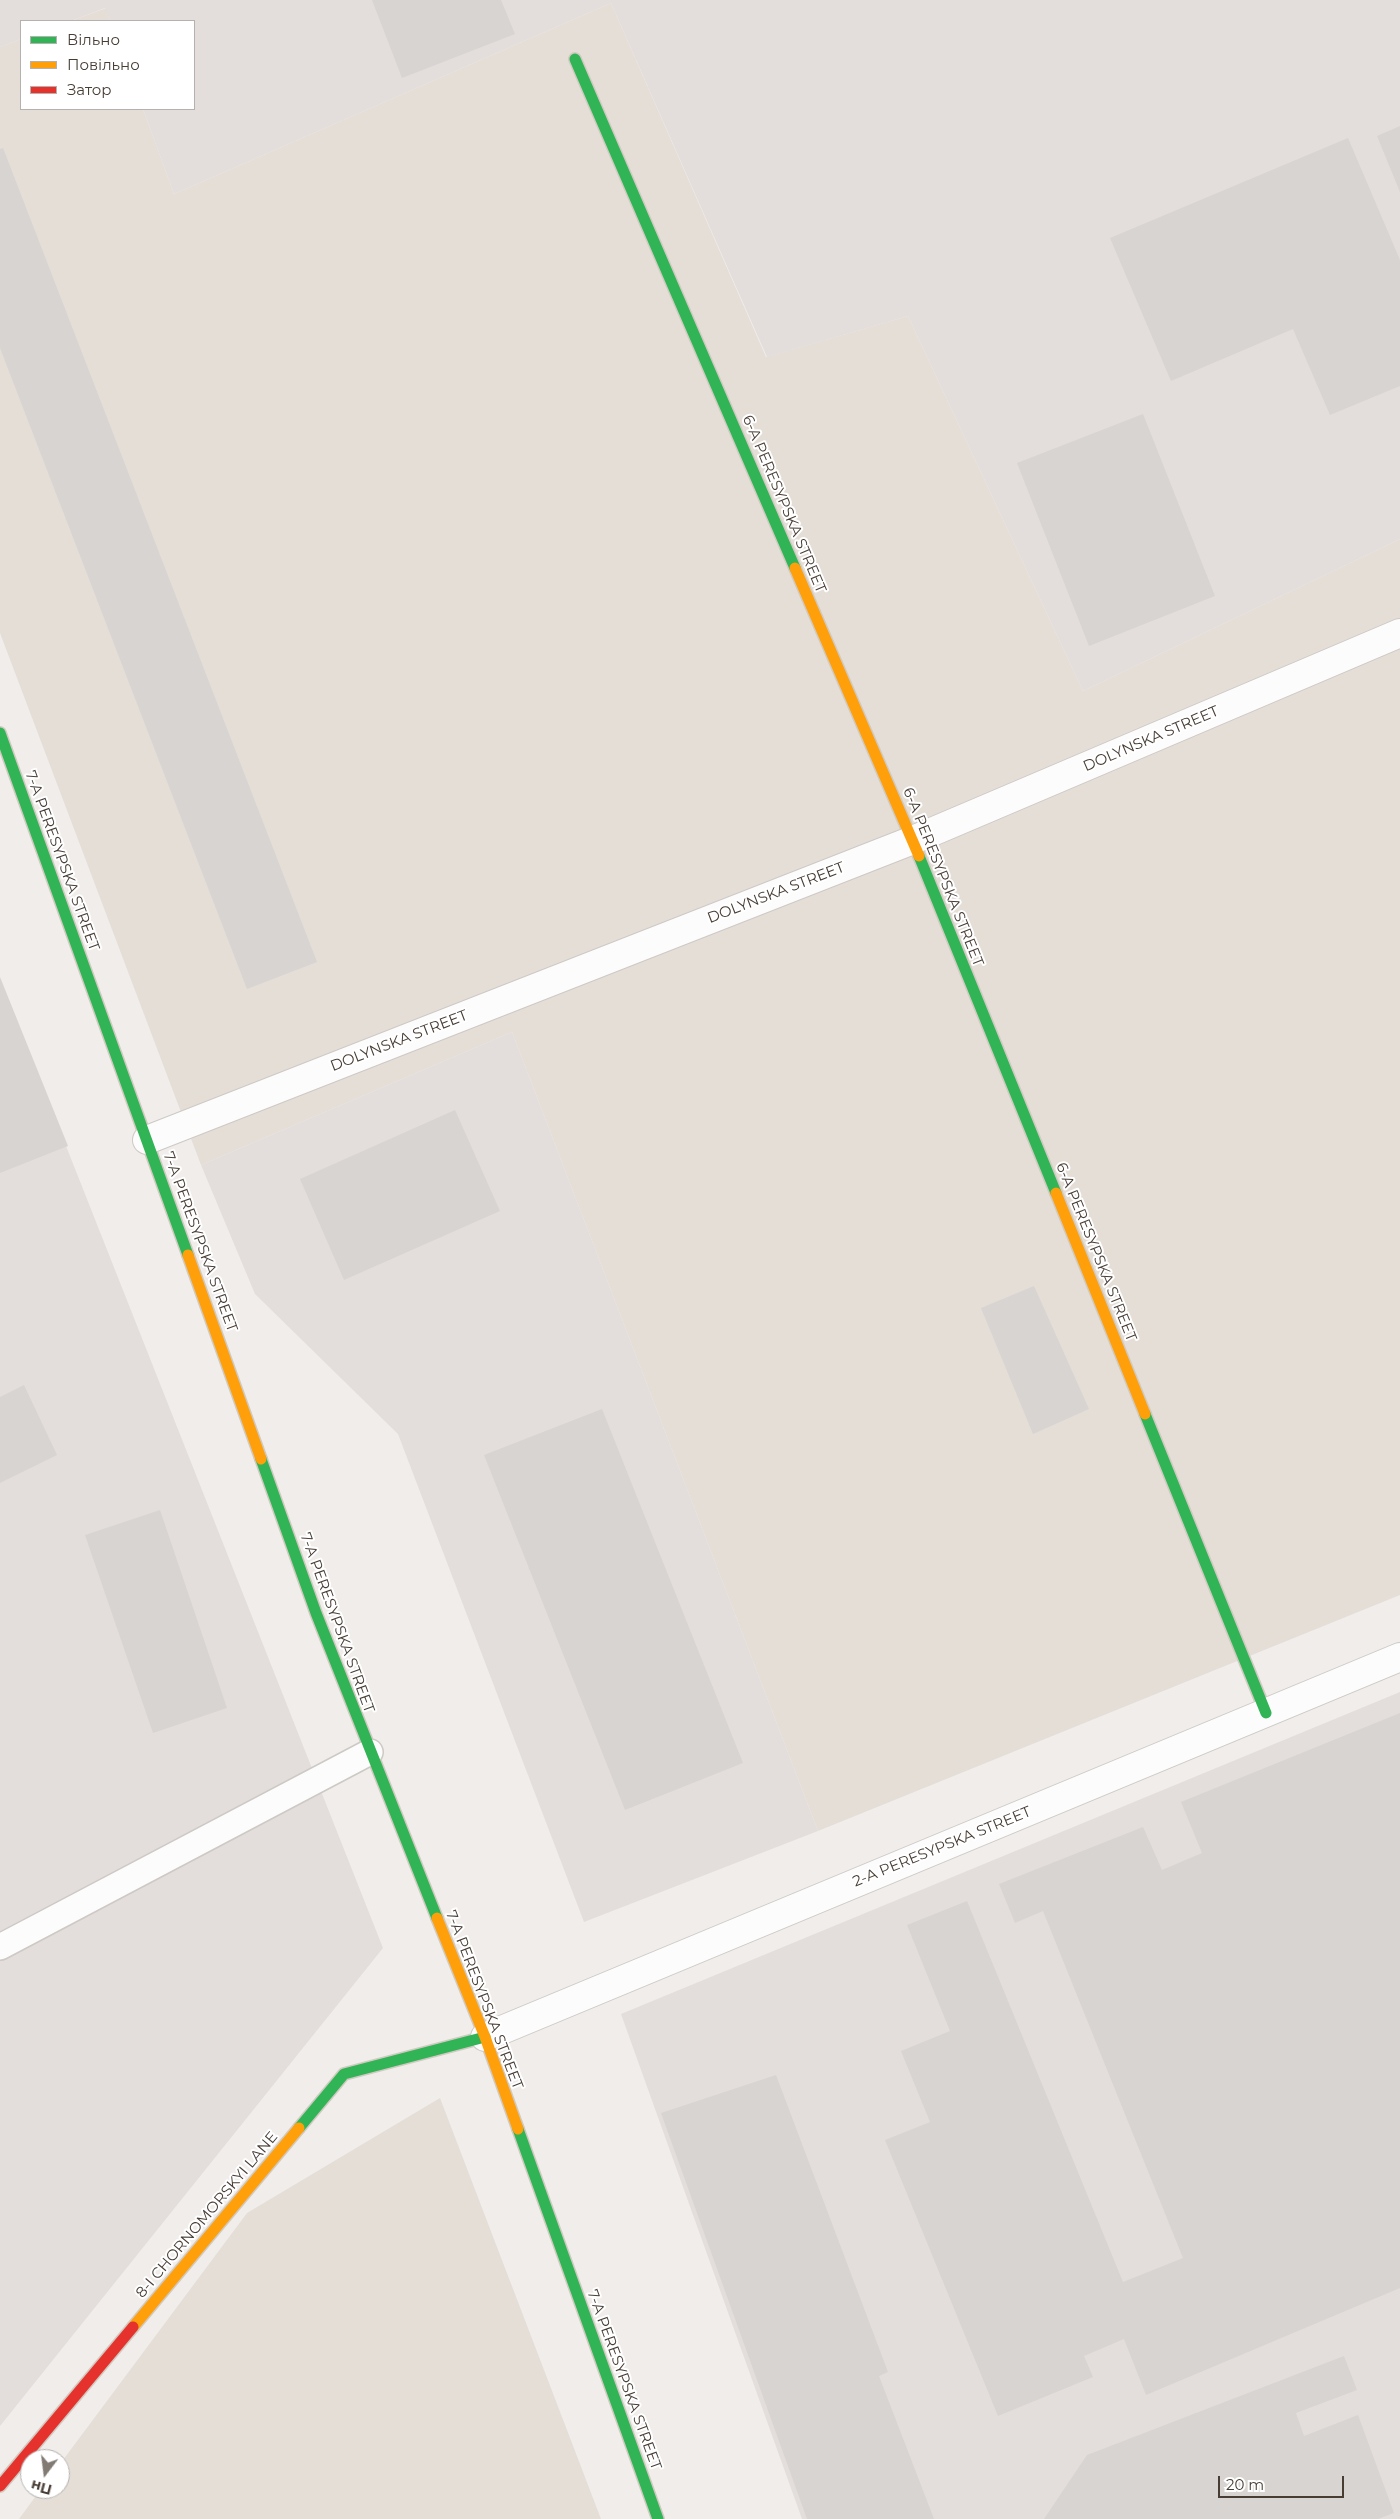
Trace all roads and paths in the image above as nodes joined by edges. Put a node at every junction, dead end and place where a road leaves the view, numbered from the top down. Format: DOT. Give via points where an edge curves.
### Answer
graph roads {
  1 [pos="575,59"];
  2 [pos="1400,633"];
  3 [pos="0,733"];
  4 [pos="913,840"];
  5 [pos="147,1140"];
  6 [pos="1400,1657"];
  7 [pos="1266,1713"];
  8 [pos="370,1752"];
  9 [pos="0,1947"];
  10 [pos="484,2037"];
  11 [pos="0,2486"];
  12 [pos="658,2519"];
  1 -- 4 [label="street, 6-A PERESYPSKA STREET"];
  2 -- 4 [label="street, DOLYNSKA STREET"];
  3 -- 5 [label="street, 7-A PERESYPSKA STREET"];
  4 -- 5 [label="street, DOLYNSKA STREET"];
  4 -- 7 [label="street, 6-A PERESYPSKA STREET"];
  5 -- 8 [label="street, 7-A PERESYPSKA STREET" via="316,1613"];
  6 -- 7 [label="street, 2-A PERESYPSKA STREET"];
  7 -- 10 [label="street, 2-A PERESYPSKA STREET"];
  8 -- 9 [label="lane"];
  8 -- 10 [label="street, 7-A PERESYPSKA STREET"];
  10 -- 11 [label="street, 8-I CHORNOMORSKYI LANE" via="344,2074"];
  10 -- 12 [label="street, 7-A PERESYPSKA STREET"];
}
